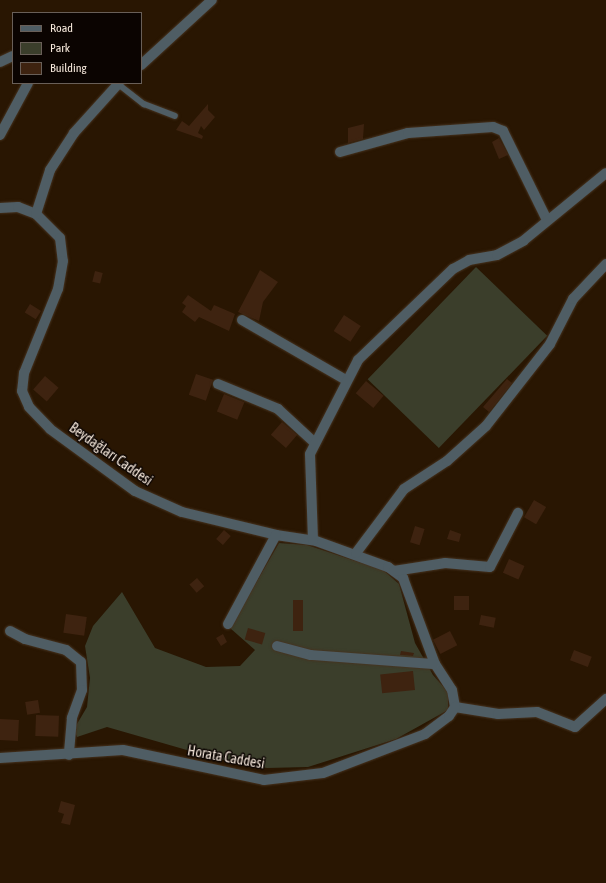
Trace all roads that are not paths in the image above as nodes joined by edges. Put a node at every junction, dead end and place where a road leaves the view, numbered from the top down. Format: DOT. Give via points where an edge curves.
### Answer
graph roads {
  1 [pos="212,0"];
  2 [pos="12,56"];
  3 [pos="0,62"];
  4 [pos="142,64"];
  5 [pos="27,84"];
  6 [pos="117,84"];
  7 [pos="119,84"];
  8 [pos="175,116"];
  9 [pos="0,135"];
  10 [pos="340,152"];
  11 [pos="606,173"];
  12 [pos="0,208"];
  13 [pos="36,214"];
  14 [pos="547,220"];
  15 [pos="606,264"];
  16 [pos="242,320"];
  17 [pos="346,380"];
  18 [pos="218,384"];
  19 [pos="315,443"];
  20 [pos="518,513"];
  21 [pos="276,536"];
  22 [pos="313,540"];
  23 [pos="356,553"];
  24 [pos="394,571"];
  25 [pos="228,624"];
  26 [pos="10,631"];
  27 [pos="277,646"];
  28 [pos="435,664"];
  29 [pos="606,699"];
  30 [pos="455,707"];
  31 [pos="69,755"];
  32 [pos="0,758"];
  1 -- 4 [label="street"];
  2 -- 3 [label="street"];
  5 -- 9 [label="street"];
  6 -- 13 [label="street" via="74,133 50,170"];
  7 -- 8 [label="lane" via="144,104"];
  10 -- 14 [label="street" via="408,133 492,127 503,131"];
  11 -- 14 [label="street"];
  12 -- 13 [label="street, Beydağları Caddesi" via="18,207"];
  13 -- 21 [label="street, Beydağları Caddesi" via="60,238 63,261 49,316 24,373 22,391 29,407 50,429 135,491 182,512"];
  14 -- 17 [label="street" via="523,241 497,255 468,260 453,269 358,360"];
  15 -- 23 [label="street" via="573,299 550,344 486,426 448,460 404,489"];
  16 -- 17 [label="street"];
  17 -- 19 [label="street"];
  18 -- 19 [label="street" via="278,409"];
  19 -- 22 [label="street" via="310,454"];
  20 -- 24 [label="street" via="490,566 445,563"];
  21 -- 22 [label="street, Beydağları Caddesi"];
  21 -- 25 [label="street"];
  22 -- 23 [label="street, Beydağları Caddesi"];
  23 -- 24 [label="street, Beydağları Caddesi"];
  24 -- 28 [label="street, Beydağları Caddesi" via="403,578"];
  26 -- 31 [label="street" via="25,639 66,650 81,662 82,690 72,718"];
  27 -- 28 [label="street" via="311,655"];
  28 -- 30 [label="street, Beydağları Caddesi" via="452,690"];
  29 -- 30 [label="street" via="575,726 537,712 498,714"];
  30 -- 31 [label="street, Horata Caddesi" via="449,716 425,734 323,773 264,780 123,750"];
  31 -- 32 [label="street, Horata Caddesi"];
}
